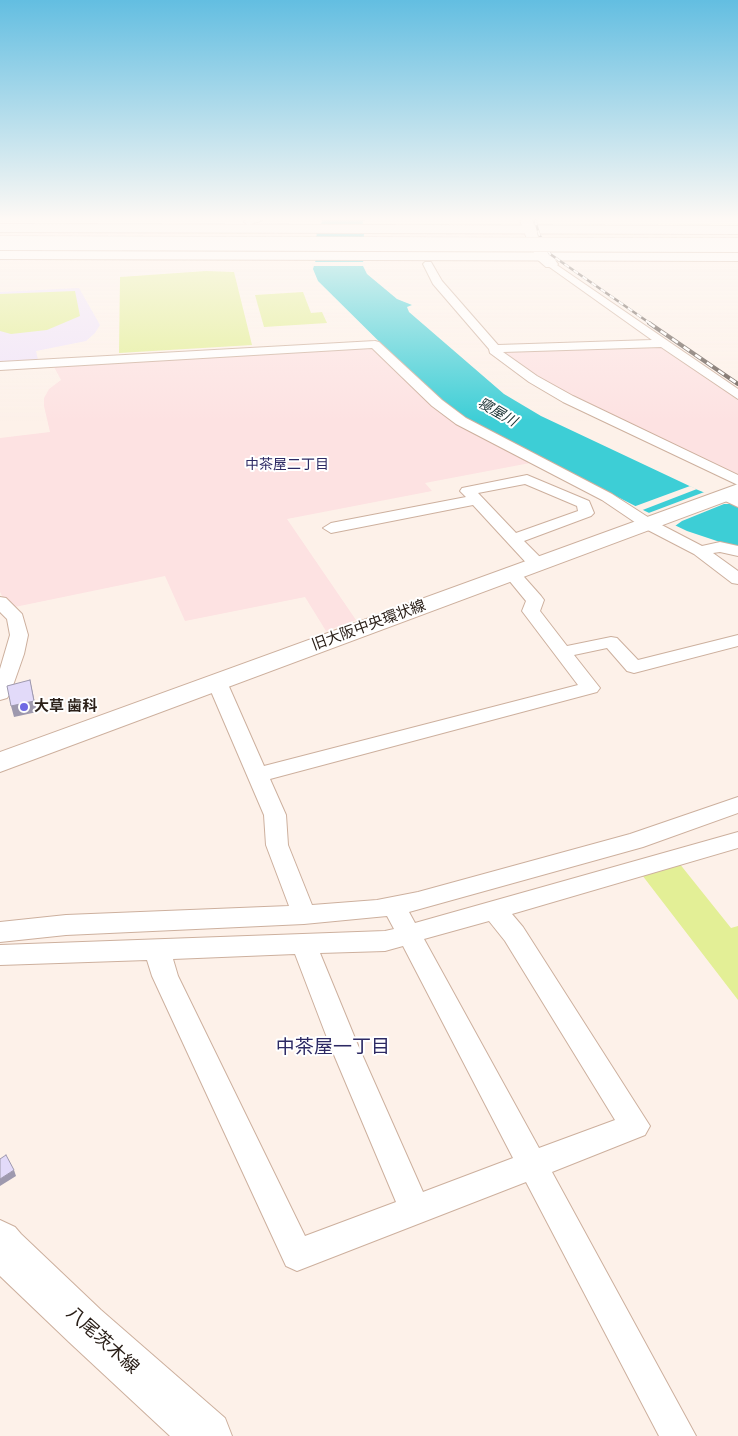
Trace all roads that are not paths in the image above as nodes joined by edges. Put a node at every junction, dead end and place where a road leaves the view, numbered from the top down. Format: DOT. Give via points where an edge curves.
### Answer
graph roads {
  1 [pos="441,287"];
  2 [pos="585,287"];
  3 [pos="664,343"];
  4 [pos="495,349"];
  5 [pos="0,366"];
  6 [pos="738,395"];
  7 [pos="468,491"];
  8 [pos="732,493"];
  9 [pos="653,521"];
  10 [pos="331,528"];
  11 [pos="513,539"];
  12 [pos="700,551"];
  13 [pos="738,551"];
  14 [pos="537,564"];
  15 [pos="511,573"];
  16 [pos="738,579"];
  17 [pos="0,602"];
  18 [pos="738,640"];
  19 [pos="563,652"];
  20 [pos="217,682"];
  21 [pos="0,694"];
  22 [pos="0,762"];
  23 [pos="258,775"];
  24 [pos="738,804"];
  25 [pos="702,818"];
  26 [pos="732,842"];
  27 [pos="394,906"];
  28 [pos="494,910"];
  29 [pos="304,915"];
  30 [pos="0,932"];
  31 [pos="411,934"];
  32 [pos="304,945"];
  33 [pos="157,949"];
  34 [pos="0,955"];
  35 [pos="533,1165"];
  36 [pos="415,1210"];
  37 [pos="0,1242"];
  38 [pos="207,1436"];
  39 [pos="678,1436"];
  1 -- 4 [label="street"];
  2 -- 3 [label="street"];
  3 -- 4 [label="street"];
  3 -- 6 [label="street"];
  4 -- 8 [label="street" via="533,379"];
  5 -- 9 [label="street" via="375,344 436,403 461,421"];
  7 -- 10 [label="street"];
  7 -- 11 [label="street"];
  7 -- 11 [label="street" via="527,479 584,504 586,513"];
  8 -- 9 [label="main road, 旧大阪中央環状線"];
  9 -- 12 [label="street"];
  9 -- 14 [label="main road, 旧大阪中央環状線"];
  11 -- 14 [label="street"];
  12 -- 13 [label="street" via="720,547"];
  12 -- 16 [label="street"];
  14 -- 15 [label="main road, 旧大阪中央環状線"];
  15 -- 19 [label="street" via="535,600 531,611"];
  15 -- 20 [label="main road, 旧大阪中央環状線"];
  17 -- 21 [label="street" via="16,618 19,635 16,654"];
  18 -- 19 [label="street" via="634,667 611,642"];
  19 -- 23 [label="street" via="590,688"];
  20 -- 22 [label="main road, 旧大阪中央環状線"];
  20 -- 23 [label="street"];
  23 -- 29 [label="street" via="276,822 277,845"];
  24 -- 25 [label="street"];
  25 -- 26 [label="street"];
  25 -- 27 [label="street" via="635,841"];
  26 -- 28 [label="street"];
  27 -- 29 [label="street"];
  27 -- 31 [label="street"];
  28 -- 31 [label="street"];
  28 -- 35 [label="street" via="514,934 635,1126"];
  29 -- 30 [label="street" via="66,924"];
  31 -- 32 [label="street" via="380,942"];
  31 -- 35 [label="street"];
  32 -- 33 [label="street"];
  32 -- 36 [label="street"];
  33 -- 34 [label="street"];
  33 -- 36 [label="street" via="165,976 297,1255"];
  35 -- 36 [label="street"];
  35 -- 39 [label="street"];
  37 -- 38 [label="main road, 八尾茨木線" via="85,1326"];
}
